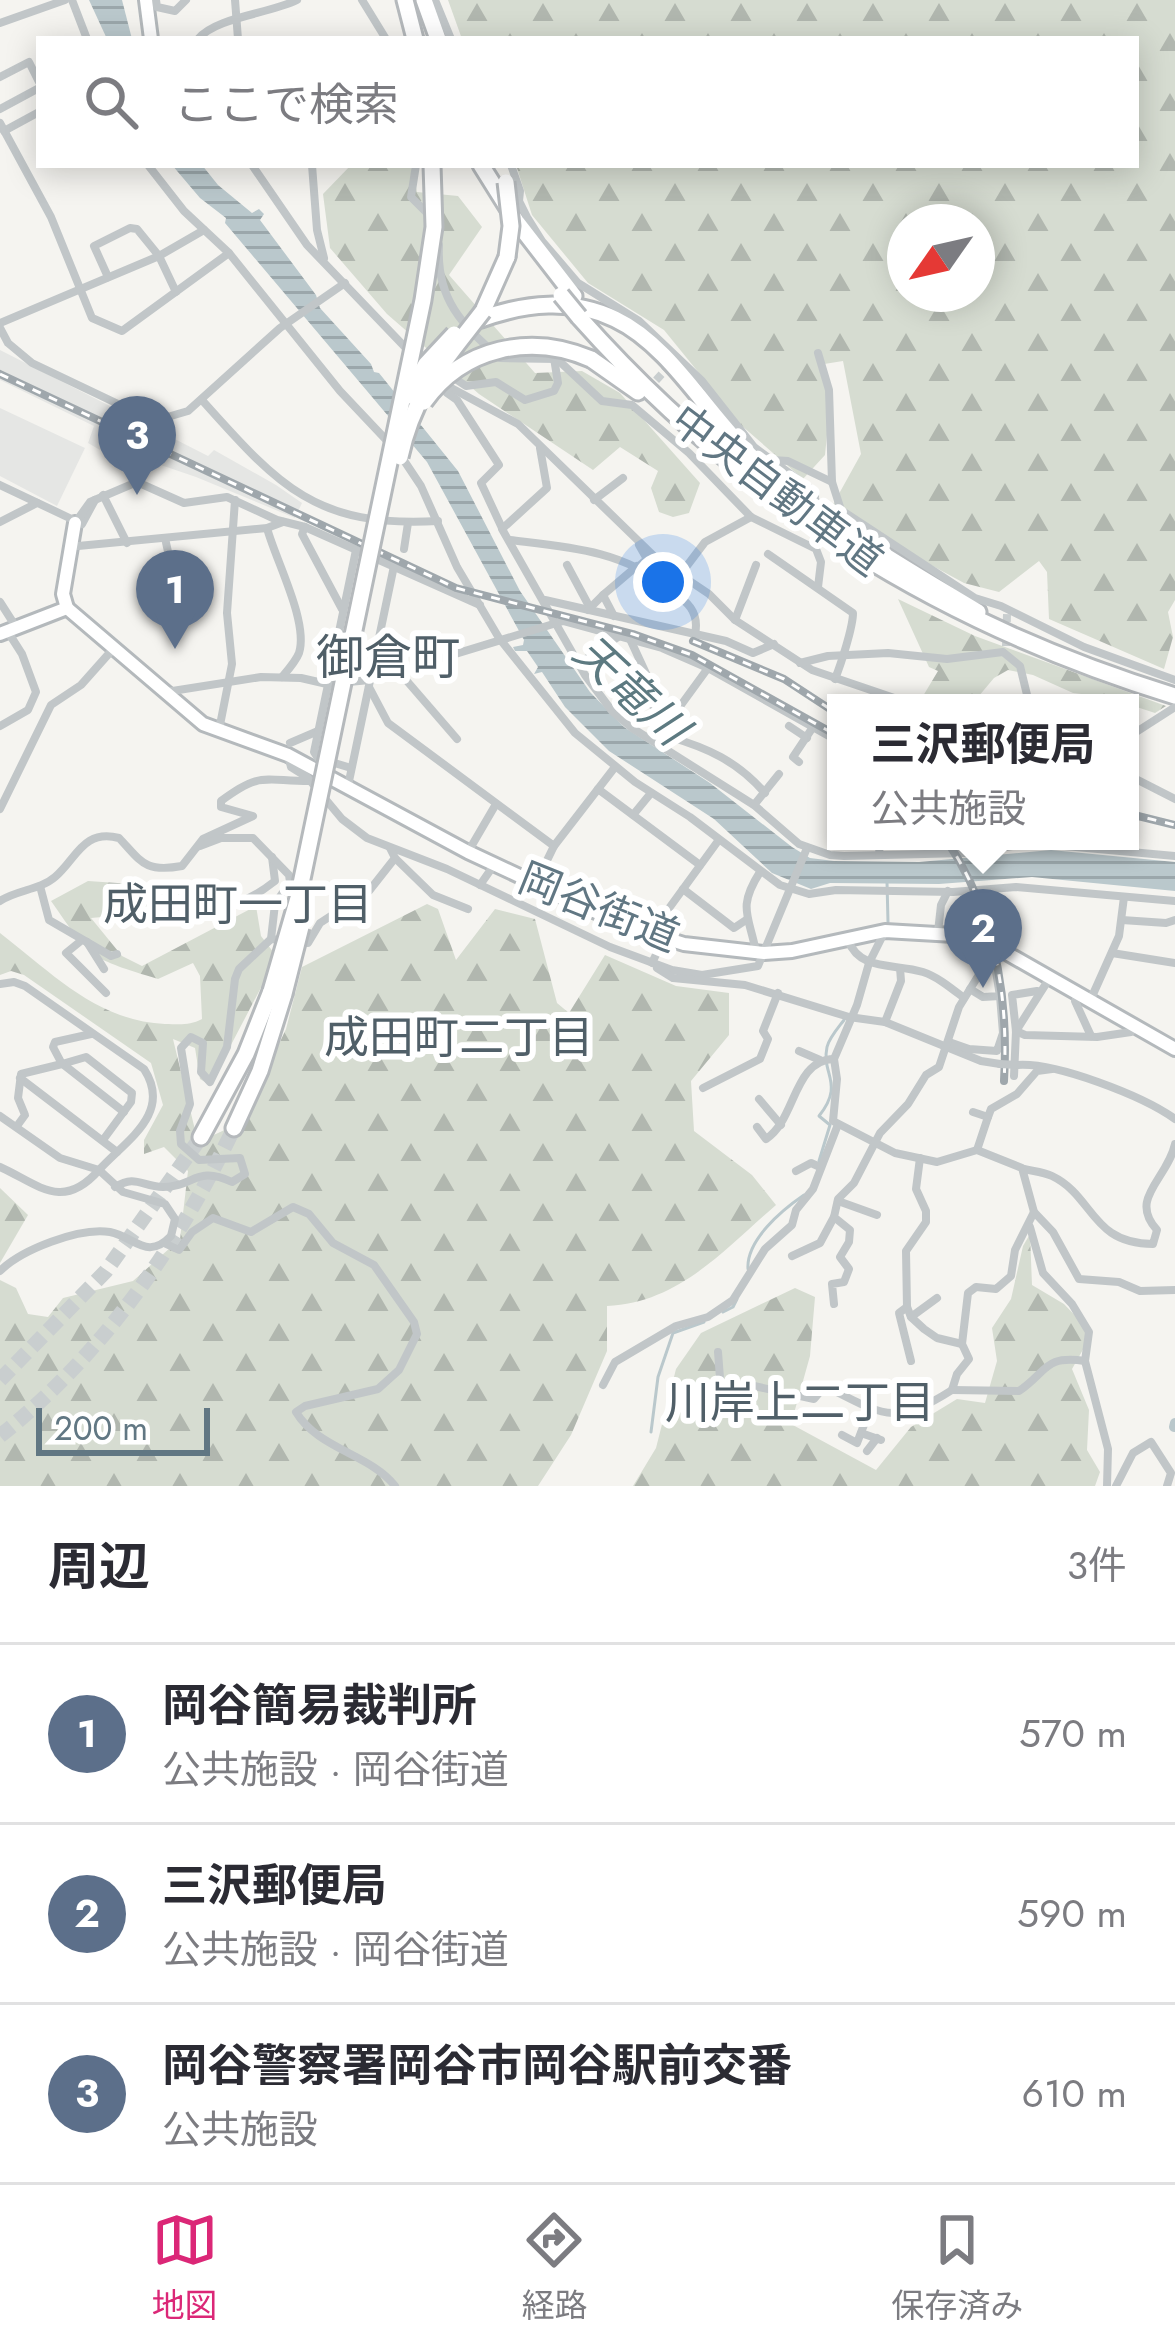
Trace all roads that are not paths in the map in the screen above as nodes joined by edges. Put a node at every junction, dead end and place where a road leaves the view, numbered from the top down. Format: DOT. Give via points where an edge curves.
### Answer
graph roads {
  1 [pos="69,0"];
  2 [pos="146,0"];
  3 [pos="156,0"];
  4 [pos="186,0"];
  5 [pos="235,0"];
  6 [pos="297,0"];
  7 [pos="362,0"];
  8 [pos="401,0"];
  9 [pos="420,0"];
  10 [pos="435,0"];
  11 [pos="236,21"];
  12 [pos="0,23"];
  13 [pos="86,36"];
  14 [pos="151,36"];
  15 [pos="201,36"];
  16 [pos="238,36"];
  17 [pos="384,36"];
  18 [pos="404,36"];
  19 [pos="414,36"];
  20 [pos="426,36"];
  21 [pos="437,36"];
  22 [pos="450,36"];
  23 [pos="0,77"];
  24 [pos="36,78"];
  25 [pos="36,87"];
  26 [pos="0,109"];
  27 [pos="36,113"];
  28 [pos="1,129"];
  29 [pos="150,168"];
  30 [pos="253,168"];
  31 [pos="312,168"];
  32 [pos="416,168"];
  33 [pos="432,168"];
  34 [pos="471,168"];
  35 [pos="483,168"];
  36 [pos="506,171"];
  37 [pos="205,230"];
  38 [pos="229,253"];
  39 [pos="159,256"];
  40 [pos="325,264"];
  41 [pos="108,277"];
  42 [pos="345,283"];
  43 [pos="79,290"];
  44 [pos="176,292"];
  45 [pos="567,295"];
  46 [pos="482,315"];
  47 [pos="586,317"];
  48 [pos="291,321"];
  49 [pos="0,326"];
  50 [pos="818,353"];
  51 [pos="554,358"];
  52 [pos="415,360"];
  53 [pos="449,388"];
  54 [pos="202,400"];
  55 [pos="540,448"];
  56 [pos="395,458"];
  57 [pos="770,460"];
  58 [pos="623,478"];
  59 [pos="832,482"];
  60 [pos="0,485"];
  61 [pos="815,497"];
  62 [pos="96,498"];
  63 [pos="235,500"];
  64 [pos="594,500"];
  65 [pos="37,503"];
  66 [pos="751,517"];
  67 [pos="284,521"];
  68 [pos="438,521"];
  69 [pos="0,522"];
  70 [pos="408,523"];
  71 [pos="79,524"];
  72 [pos="305,527"];
  73 [pos="267,528"];
  74 [pos="502,529"];
  75 [pos="231,531"];
  76 [pos="165,538"];
  77 [pos="508,540"];
  78 [pos="639,542"];
  79 [pos="127,543"];
  80 [pos="78,546"];
  81 [pos="404,549"];
  82 [pos="356,550"];
  83 [pos="768,554"];
  84 [pos="647,559"];
  85 [pos="567,565"];
  86 [pos="756,565"];
  87 [pos="394,566"];
  88 [pos="637,566"];
  89 [pos="670,568"];
  90 [pos="680,575"];
  91 [pos="818,587"];
  92 [pos="177,593"];
  93 [pos="603,595"];
  94 [pos="543,600"];
  95 [pos="0,602"];
  96 [pos="482,606"];
  97 [pos="67,608"];
  98 [pos="589,608"];
  99 [pos="342,609"];
  100 [pos="978,612"];
  101 [pos="614,616"];
  102 [pos="735,620"];
  103 [pos="555,622"];
  104 [pos="8,632"];
  105 [pos="695,634"];
  106 [pos="625,636"];
  107 [pos="502,637"];
  108 [pos="774,644"];
  109 [pos="114,648"];
  110 [pos="1048,652"];
  111 [pos="843,658"];
  112 [pos="580,663"];
  113 [pos="800,663"];
  114 [pos="708,668"];
  115 [pos="1113,672"];
  116 [pos="400,673"];
  117 [pos="282,677"];
  118 [pos="836,679"];
  119 [pos="227,680"];
  120 [pos="730,680"];
  121 [pos="327,684"];
  122 [pos="370,684"];
  123 [pos="1175,688"];
  124 [pos="723,690"];
  125 [pos="164,692"];
  126 [pos="887,694"];
  127 [pos="1027,694"];
  128 [pos="653,706"];
  129 [pos="1175,707"];
  130 [pos="379,710"];
  131 [pos="364,711"];
  132 [pos="0,726"];
  133 [pos="789,726"];
  134 [pos="813,727"];
  135 [pos="318,730"];
  136 [pos="1139,730"];
  137 [pos="219,732"];
  138 [pos="827,735"];
  139 [pos="667,736"];
  140 [pos="807,738"];
  141 [pos="458,739"];
  142 [pos="662,746"];
  143 [pos="289,749"];
  144 [pos="800,762"];
  145 [pos="615,767"];
  146 [pos="351,768"];
  147 [pos="778,774"];
  148 [pos="309,781"];
  149 [pos="1139,781"];
  150 [pos="347,788"];
  151 [pos="598,789"];
  152 [pos="652,793"];
  153 [pos="765,793"];
  154 [pos="1175,800"];
  155 [pos="496,804"];
  156 [pos="754,805"];
  157 [pos="0,809"];
  158 [pos="633,815"];
  159 [pos="718,841"];
  160 [pos="200,846"];
  161 [pos="390,846"];
  162 [pos="554,846"];
  163 [pos="806,850"];
  164 [pos="879,850"];
  165 [pos="964,850"];
  166 [pos="985,850"];
  167 [pos="1136,850"];
  168 [pos="468,852"];
  169 [pos="946,852"];
  170 [pos="965,853"];
  171 [pos="271,855"];
  172 [pos="879,855"];
  173 [pos="1175,856"];
  174 [pos="395,858"];
  175 [pos="494,865"];
  176 [pos="700,865"];
  177 [pos="760,872"];
  178 [pos="536,884"];
  179 [pos="480,885"];
  180 [pos="40,886"];
  181 [pos="791,887"];
  182 [pos="683,889"];
  183 [pos="984,890"];
  184 [pos="948,891"];
  185 [pos="1124,897"];
  186 [pos="0,901"];
  187 [pos="1175,901"];
  188 [pos="468,908"];
  189 [pos="160,919"];
  190 [pos="746,920"];
  191 [pos="1122,920"];
  192 [pos="1175,920"];
  193 [pos="885,931"];
  194 [pos="938,932"];
  195 [pos="658,938"];
  196 [pos="847,938"];
  197 [pos="271,939"];
  198 [pos="85,941"];
  199 [pos="996,950"];
  200 [pos="760,952"];
  201 [pos="1112,953"];
  202 [pos="117,954"];
  203 [pos="652,963"];
  204 [pos="869,963"];
  205 [pos="1175,963"];
  206 [pos="900,968"];
  207 [pos="104,969"];
  208 [pos="1050,978"];
  209 [pos="0,984"];
  210 [pos="1039,991"];
  211 [pos="106,992"];
  212 [pos="278,992"];
  213 [pos="778,993"];
  214 [pos="967,993"];
  215 [pos="1000,996"];
  216 [pos="1085,998"];
  217 [pos="849,1017"];
  218 [pos="885,1022"];
  219 [pos="1136,1026"];
  220 [pos="1016,1031"];
  221 [pos="93,1034"];
  222 [pos="1091,1036"];
  223 [pos="948,1045"];
  224 [pos="1175,1049"];
  225 [pos="799,1051"];
  226 [pos="834,1059"];
  227 [pos="822,1060"];
  228 [pos="62,1064"];
  229 [pos="1054,1069"];
  230 [pos="1014,1076"];
  231 [pos="20,1078"];
  232 [pos="704,1088"];
  233 [pos="759,1099"];
  234 [pos="124,1112"];
  235 [pos="973,1112"];
  236 [pos="0,1116"];
  237 [pos="988,1117"];
  238 [pos="1175,1119"];
  239 [pos="17,1126"];
  240 [pos="757,1126"];
  241 [pos="781,1126"];
  242 [pos="837,1127"];
  243 [pos="234,1128"];
  244 [pos="793,1136"];
  245 [pos="201,1137"];
  246 [pos="103,1140"];
  247 [pos="1175,1144"];
  248 [pos="873,1145"];
  249 [pos="977,1150"];
  250 [pos="117,1152"];
  251 [pos="920,1158"];
  252 [pos="820,1166"];
  253 [pos="0,1167"];
  254 [pos="1022,1168"];
  255 [pos="99,1170"];
  256 [pos="796,1171"];
  257 [pos="115,1187"];
  258 [pos="838,1201"];
  259 [pos="1034,1212"];
  260 [pos="877,1215"];
  261 [pos="834,1217"];
  262 [pos="1030,1223"];
  263 [pos="164,1244"];
  264 [pos="792,1256"];
  265 [pos="0,1271"];
  266 [pos="1175,1290"];
  267 [pos="937,1298"];
  268 [pos="834,1304"];
  269 [pos="908,1306"];
  270 [pos="911,1317"];
  271 [pos="924,1329"];
  272 [pos="905,1341"];
  273 [pos="962,1344"];
  274 [pos="718,1352"];
  275 [pos="911,1361"];
  276 [pos="1085,1361"];
  277 [pos="603,1385"];
  278 [pos="952,1390"];
  279 [pos="870,1408"];
  280 [pos="861,1433"];
  281 [pos="842,1436"];
  282 [pos="867,1451"];
  283 [pos="395,1486"];
  284 [pos="1108,1486"];
  285 [pos="1168,1486"];
  1 -- 12 [label="street"];
  1 -- 13 [label="street"];
  2 -- 14 [label="main road"];
  3 -- 4 [label="street" via="176,11"];
  5 -- 11 [label="street"];
  6 -- 11 [label="street"];
  7 -- 17 [label="street"];
  8 -- 18 [label="highway"];
  8 -- 19 [label="highway"];
  9 -- 20 [label="highway"];
  9 -- 21 [label="highway"];
  10 -- 22 [label="street"];
  11 -- 15 [label="street"];
  11 -- 16 [label="street"];
  23 -- 24 [label="street" via="29,62"];
  25 -- 26 [label="street"];
  27 -- 28 [label="street"];
  28 -- 43 [label="street" via="51,217"];
  29 -- 37 [label="street"];
  30 -- 40 [label="street"];
  31 -- 40 [label="street"];
  32 -- 51 [label="street" via="411,197 437,221 439,279 454,315 500,358"];
  33 -- 56 [label="highway, bridge" via="432,249"];
  34 -- 45 [label="highway, 中央自動車道"];
  35 -- 45 [label="highway, 中央自動車道"];
  36 -- 46 [label="highway, bridge" via="507,257"];
  36 -- 57 [label="street" via="542,241 584,288 620,306"];
  37 -- 38 [label="street"];
  37 -- 39 [label="street"];
  38 -- 44 [label="street"];
  38 -- 48 [label="street"];
  39 -- 41 [label="street"];
  39 -- 41 [label="street" via="130,228 94,246"];
  39 -- 44 [label="street"];
  40 -- 42 [label="street"];
  41 -- 43 [label="street"];
  42 -- 48 [label="street"];
  42 -- 52 [label="street"];
  43 -- 44 [label="street" via="92,318 122,331"];
  43 -- 49 [label="street"];
  45 -- 47 [label="highway, 中央自動車道, bridge"];
  46 -- 56 [label="highway, bridge" via="418,375"];
  46 -- 100 [label="highway" via="562,304 628,326 770,474"];
  47 -- 100 [label="highway, 中央自動車道" via="766,480 902,572"];
  47 -- 110 [label="highway, 中央自動車道" via="678,418 812,525 940,603"];
  48 -- 54 [label="street"];
  48 -- 68 [label="street" via="340,391 405,461"];
  49 -- 54 [label="street" via="32,363 137,413 177,416"];
  50 -- 59 [label="street" via="829,390"];
  51 -- 52 [label="street" via="554,391 525,400 496,382 466,386 424,356"];
  51 -- 66 [label="street" via="602,400 633,404"];
  52 -- 53 [label="street"];
  53 -- 55 [label="street" via="518,424"];
  53 -- 74 [label="street" via="499,465 481,483"];
  54 -- 70 [label="street" via="264,469 308,500 348,517"];
  55 -- 64 [label="street"];
  55 -- 74 [label="street" via="547,488"];
  56 -- 110 [label="highway, bridge" via="447,376 506,347 564,349 591,359 867,566 984,629"];
  56 -- 212 [label="highway, bridge"];
  57 -- 59 [label="street"];
  57 -- 61 [label="street"];
  58 -- 64 [label="street"];
  59 -- 123 [label="street" via="841,510 958,590"];
  60 -- 65 [label="street"];
  62 -- 63 [label="street" via="137,482 184,503"];
  62 -- 71 [label="street"];
  62 -- 79 [label="street"];
  63 -- 67 [label="street"];
  63 -- 75 [label="street"];
  64 -- 78 [label="street"];
  65 -- 69 [label="street"];
  65 -- 71 [label="street"];
  66 -- 90 [label="street" via="705,542"];
  66 -- 91 [label="street" via="819,553"];
  67 -- 72 [label="street"];
  67 -- 73 [label="street"];
  68 -- 70 [label="street"];
  68 -- 96 [label="street"];
  70 -- 81 [label="street"];
  71 -- 80 [label="main road"];
  71 -- 97 [label="main road"];
  72 -- 82 [label="street"];
  72 -- 99 [label="street" via="307,548"];
  73 -- 75 [label="street"];
  73 -- 117 [label="street" via="300,641"];
  74 -- 77 [label="street"];
  75 -- 76 [label="street"];
  75 -- 119 [label="street"];
  76 -- 79 [label="street"];
  76 -- 92 [label="street"];
  77 -- 88 [label="street" via="596,550"];
  77 -- 94 [label="street"];
  78 -- 84 [label="street"];
  78 -- 89 [label="street"];
  79 -- 80 [label="street"];
  80 -- 97 [label="main road"];
  82 -- 87 [label="street"];
  82 -- 99 [label="street"];
  83 -- 91 [label="street"];
  84 -- 88 [label="street"];
  84 -- 89 [label="street"];
  85 -- 98 [label="street"];
  86 -- 102 [label="street"];
  87 -- 96 [label="street"];
  87 -- 122 [label="street"];
  88 -- 93 [label="street"];
  88 -- 105 [label="street" via="691,607"];
  89 -- 90 [label="street"];
  90 -- 102 [label="street"];
  91 -- 111 [label="street" via="853,613"];
  93 -- 98 [label="street"];
  93 -- 101 [label="street"];
  94 -- 98 [label="street"];
  94 -- 103 [label="street"];
  95 -- 104 [label="street"];
  96 -- 107 [label="street"];
  97 -- 104 [label="main road"];
  97 -- 109 [label="main road, 岡谷街道"];
  98 -- 101 [label="street"];
  99 -- 121 [label="street"];
  100 -- 115 [label="highway, 中央自動車道"];
  101 -- 105 [label="street"];
  102 -- 108 [label="street"];
  103 -- 106 [label="street"];
  103 -- 107 [label="street"];
  103 -- 112 [label="street"];
  104 -- 132 [label="street" via="36,692 28,710"];
  105 -- 108 [label="street" via="753,652"];
  106 -- 112 [label="street"];
  106 -- 114 [label="street"];
  106 -- 128 [label="street" via="649,680 638,689"];
  107 -- 116 [label="street"];
  107 -- 145 [label="street" via="575,733"];
  108 -- 113 [label="street"];
  109 -- 125 [label="main road, 岡谷街道"];
  109 -- 157 [label="street" via="51,705"];
  110 -- 115 [label="highway, 中央自動車道"];
  111 -- 113 [label="street"];
  111 -- 118 [label="street"];
  111 -- 127 [label="street" via="947,659 1005,649 1020,666"];
  112 -- 142 [label="street" via="612,711"];
  113 -- 118 [label="street"];
  114 -- 120 [label="street"];
  114 -- 139 [label="street"];
  115 -- 123 [label="highway, 中央自動車道"];
  116 -- 122 [label="street"];
  116 -- 141 [label="street"];
  117 -- 119 [label="street"];
  117 -- 121 [label="street"];
  118 -- 126 [label="street"];
  119 -- 125 [label="street"];
  119 -- 137 [label="street"];
  120 -- 124 [label="street"];
  120 -- 134 [label="street"];
  121 -- 122 [label="street"];
  121 -- 135 [label="street"];
  122 -- 130 [label="street"];
  122 -- 131 [label="street"];
  125 -- 137 [label="main road, 岡谷街道"];
  129 -- 136 [label="street"];
  130 -- 131 [label="street"];
  130 -- 155 [label="street"];
  131 -- 146 [label="street"];
  133 -- 140 [label="street"];
  134 -- 138 [label="street"];
  134 -- 140 [label="street"];
  135 -- 143 [label="street"];
  135 -- 146 [label="street" via="318,758"];
  137 -- 143 [label="main road, 岡谷街道"];
  139 -- 142 [label="street"];
  139 -- 153 [label="street" via="722,755"];
  140 -- 144 [label="street" via="793,757"];
  142 -- 156 [label="street"];
  143 -- 148 [label="street" via="288,762"];
  143 -- 150 [label="main road, 岡谷街道"];
  145 -- 151 [label="street"];
  145 -- 152 [label="street"];
  146 -- 150 [label="street"];
  147 -- 153 [label="street"];
  148 -- 160 [label="street" via="262,777 234,791 221,807 253,816"];
  148 -- 161 [label="street" via="357,832"];
  149 -- 154 [label="street"];
  150 -- 168 [label="main road, 岡谷街道"];
  151 -- 158 [label="street"];
  151 -- 162 [label="street"];
  152 -- 158 [label="street"];
  152 -- 159 [label="street"];
  153 -- 156 [label="street"];
  155 -- 162 [label="street"];
  155 -- 168 [label="street"];
  156 -- 163 [label="street"];
  158 -- 176 [label="street"];
  159 -- 176 [label="street"];
  159 -- 177 [label="street"];
  160 -- 171 [label="street" via="253,838"];
  160 -- 180 [label="street" via="182,866 160,868 135,860 118,838 96,837"];
  161 -- 174 [label="street"];
  161 -- 179 [label="street"];
  162 -- 178 [label="street"];
  163 -- 172 [label="street"];
  163 -- 181 [label="street"];
  164 -- 172 [label="street"];
  165 -- 170 [label="street"];
  166 -- 170 [label="street"];
  167 -- 173 [label="street"];
  168 -- 175 [label="main road, 岡谷街道"];
  169 -- 170 [label="street"];
  169 -- 172 [label="street"];
  171 -- 189 [label="street" via="275,881 255,897"];
  171 -- 197 [label="street" via="290,882 275,904"];
  174 -- 188 [label="street" via="433,895"];
  174 -- 197 [label="street" via="308,943"];
  175 -- 178 [label="main road, 岡谷街道"];
  175 -- 179 [label="street"];
  176 -- 182 [label="street"];
  177 -- 181 [label="street"];
  177 -- 190 [label="street"];
  178 -- 195 [label="main road, 岡谷街道"];
  179 -- 203 [label="street"];
  180 -- 186 [label="street"];
  180 -- 198 [label="street" via="49,920"];
  181 -- 184 [label="street" via="818,894"];
  181 -- 200 [label="street"];
  182 -- 190 [label="street" via="734,928"];
  182 -- 195 [label="street"];
  183 -- 184 [label="street"];
  183 -- 185 [label="street"];
  183 -- 199 [label="street" via="1002,940"];
  184 -- 194 [label="street"];
  185 -- 187 [label="street"];
  185 -- 191 [label="street"];
  190 -- 200 [label="street"];
  191 -- 192 [label="street"];
  191 -- 201 [label="street"];
  193 -- 194 [label="main road, 岡谷街道"];
  193 -- 196 [label="main road, 岡谷街道"];
  193 -- 204 [label="street"];
  194 -- 199 [label="main road, 岡谷街道"];
  195 -- 200 [label="main road, 岡谷街道"];
  195 -- 203 [label="street"];
  196 -- 200 [label="main road, 岡谷街道"];
  196 -- 204 [label="street"];
  197 -- 257 [label="street" via="239,969 227,1047 210,1082 201,1072 203,1043 191,1037 181,1048 190,1104 181,1144 199,1160 240,1158 245,1174 232,1182 208,1173 168,1187 133,1179"];
  198 -- 202 [label="street"];
  198 -- 207 [label="street"];
  198 -- 211 [label="street" via="66,953"];
  199 -- 208 [label="main road, 岡谷街道"];
  199 -- 214 [label="street"];
  199 -- 215 [label="street"];
  200 -- 203 [label="street" via="754,969 702,975"];
  201 -- 205 [label="street"];
  201 -- 216 [label="street"];
  203 -- 213 [label="street" via="673,978"];
  204 -- 206 [label="street"];
  204 -- 217 [label="street"];
  206 -- 214 [label="street"];
  206 -- 218 [label="street"];
  208 -- 210 [label="street"];
  208 -- 216 [label="main road, 岡谷街道"];
  209 -- 221 [label="street" via="26,986"];
  210 -- 220 [label="street"];
  210 -- 220 [label="street" via="1012,995"];
  212 -- 243 [label="highway" via="260,1070"];
  212 -- 245 [label="highway"];
  213 -- 217 [label="street"];
  213 -- 232 [label="street" via="760,1059"];
  214 -- 215 [label="street"];
  214 -- 223 [label="street"];
  215 -- 223 [label="street" via="999,1049"];
  216 -- 219 [label="main road, 岡谷街道"];
  216 -- 222 [label="street" via="1075,1001"];
  217 -- 218 [label="street"];
  217 -- 226 [label="street"];
  218 -- 223 [label="street"];
  219 -- 222 [label="street"];
  219 -- 224 [label="main road, 岡谷街道"];
  220 -- 222 [label="street"];
  220 -- 230 [label="street"];
  221 -- 228 [label="street" via="55,1042"];
  221 -- 250 [label="street" via="138,1062 153,1089 143,1127"];
  223 -- 229 [label="street, bridge" via="981,1061"];
  223 -- 248 [label="street"];
  225 -- 227 [label="street"];
  226 -- 227 [label="street"];
  226 -- 242 [label="street"];
  227 -- 241 [label="street" via="805,1074"];
  228 -- 231 [label="street"];
  228 -- 234 [label="street"];
  228 -- 234 [label="street" via="86,1057 128,1088"];
  229 -- 237 [label="street" via="1037,1071"];
  229 -- 238 [label="street" via="1144,1099"];
  231 -- 239 [label="street" via="26,1115"];
  231 -- 246 [label="street"];
  233 -- 241 [label="street"];
  234 -- 246 [label="street"];
  235 -- 237 [label="street"];
  236 -- 239 [label="street"];
  237 -- 249 [label="street"];
  239 -- 255 [label="street" via="60,1158"];
  240 -- 241 [label="street" via="766,1139"];
  241 -- 244 [label="street"];
  242 -- 248 [label="street"];
  242 -- 252 [label="street"];
  246 -- 250 [label="street"];
  247 -- 254 [label="street" via="1143,1208 1157,1230 1153,1244 1116,1236 1052,1176"];
  248 -- 251 [label="street"];
  248 -- 258 [label="street"];
  249 -- 251 [label="street" via="937,1162"];
  249 -- 254 [label="street"];
  250 -- 255 [label="street"];
  251 -- 269 [label="street" via="916,1189 926,1222 906,1251"];
  252 -- 256 [label="street"];
  252 -- 277 [label="street" via="791,1225 733,1300 615,1362"];
  253 -- 255 [label="street" via="55,1192 80,1188"];
  254 -- 259 [label="street"];
  255 -- 257 [label="street"];
  257 -- 263 [label="street" via="169,1208 174,1227"];
  258 -- 260 [label="street"];
  258 -- 261 [label="street"];
  259 -- 262 [label="street"];
  259 -- 266 [label="street" via="1079,1279"];
  261 -- 264 [label="street" via="820,1243"];
  261 -- 268 [label="street" via="850,1236 840,1257 847,1278 832,1284"];
  262 -- 273 [label="street" via="1011,1276 996,1289 971,1288"];
  262 -- 276 [label="street" via="1042,1273 1088,1332"];
  263 -- 265 [label="street" via="144,1249 95,1232 29,1251"];
  263 -- 283 [label="street" via="179,1250 213,1218 251,1232 302,1208 333,1244 374,1265 414,1322 408,1355 378,1389 296,1412"];
  267 -- 270 [label="street"];
  269 -- 270 [label="street"];
  269 -- 272 [label="street" via="899,1312"];
  270 -- 271 [label="street"];
  271 -- 272 [label="street"];
  271 -- 273 [label="street"];
  272 -- 275 [label="street"];
  273 -- 278 [label="street" via="969,1359"];
  274 -- 279 [label="street" via="721,1391 754,1386 814,1399 825,1386"];
  276 -- 278 [label="street" via="1052,1361 1019,1391"];
  276 -- 284 [label="street" via="1108,1449"];
  278 -- 279 [label="street" via="912,1414"];
  279 -- 280 [label="street"];
  280 -- 281 [label="street" via="857,1443"];
  280 -- 282 [label="street" via="879,1439"];
  284 -- 285 [label="street" via="1151,1442 1171,1473"];
}
